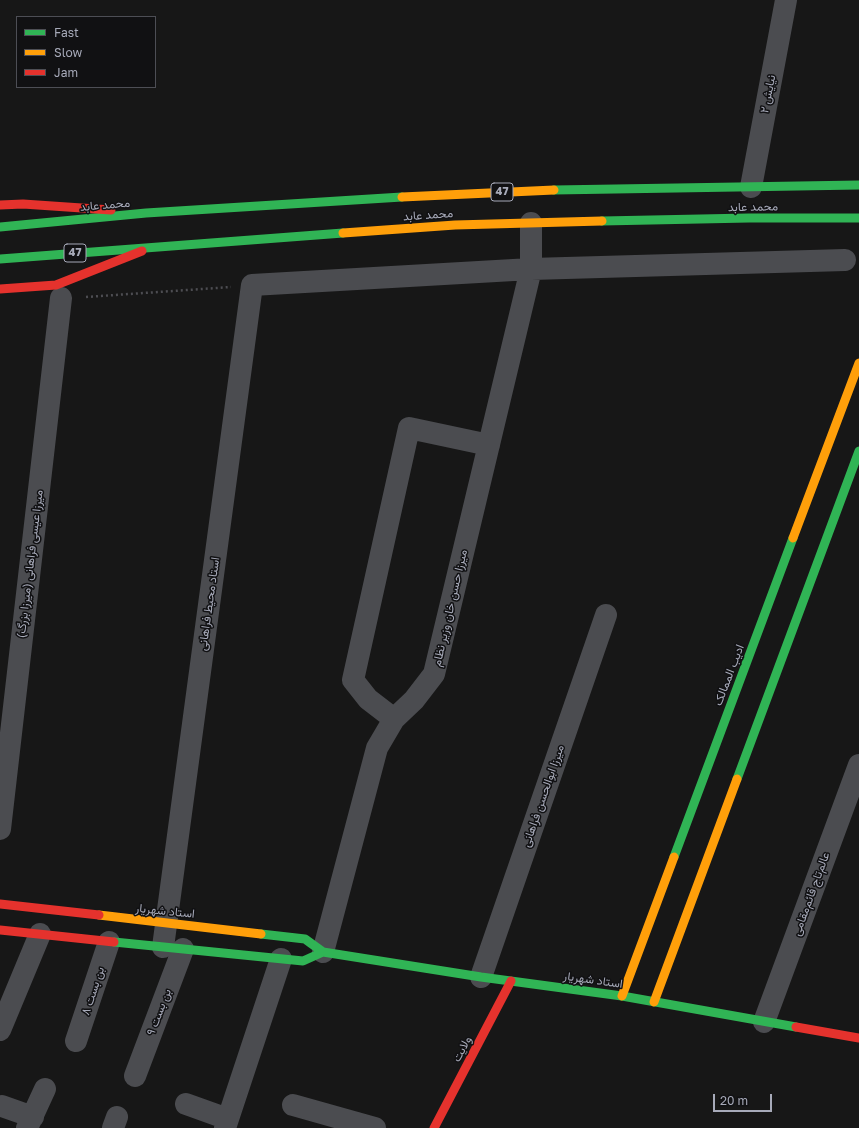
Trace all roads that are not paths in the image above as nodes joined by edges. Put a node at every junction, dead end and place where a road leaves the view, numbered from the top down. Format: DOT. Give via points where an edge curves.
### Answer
graph roads {
  1 [pos="786,0"];
  2 [pos="859,185"];
  3 [pos="751,187"];
  4 [pos="0,205"];
  5 [pos="146,213"];
  6 [pos="859,218"];
  7 [pos="531,223"];
  8 [pos="0,227"];
  9 [pos="150,248"];
  10 [pos="0,259"];
  11 [pos="845,260"];
  12 [pos="531,269"];
  13 [pos="0,289"];
  14 [pos="61,298"];
  15 [pos="859,363"];
  16 [pos="489,445"];
  17 [pos="859,451"];
  18 [pos="606,615"];
  19 [pos="394,719"];
  20 [pos="859,765"];
  21 [pos="0,829"];
  22 [pos="0,904"];
  23 [pos="167,923"];
  24 [pos="0,930"];
  25 [pos="40,934"];
  26 [pos="109,942"];
  27 [pos="173,948"];
  28 [pos="323,952"];
  29 [pos="281,959"];
  30 [pos="481,977"];
  31 [pos="511,981"];
  32 [pos="622,996"];
  33 [pos="654,1002"];
  34 [pos="764,1022"];
  35 [pos="0,1030"];
  36 [pos="859,1038"];
  37 [pos="76,1041"];
  38 [pos="136,1076"];
  39 [pos="45,1089"];
  40 [pos="186,1104"];
  41 [pos="292,1105"];
  42 [pos="2,1106"];
  43 [pos="30,1122"];
  44 [pos="327,1122"];
  45 [pos="227,1124"];
  46 [pos="375,1128"];
  47 [pos="434,1128"];
  1 -- 3 [label="street, نیایش ۲"];
  2 -- 3 [label="street, محمد عابد / 47"];
  3 -- 5 [label="street, محمد عابد / 47" via="525,191 250,210"];
  4 -- 5 [label="street" via="23,204"];
  5 -- 8 [label="street, محمد عابد / 47"];
  6 -- 7 [label="street, محمد عابد / 47"];
  7 -- 9 [label="street, محمد عابد / 47" via="252,236"];
  7 -- 12 [label="street, میرزا حسن خان وزیر نظام"];
  9 -- 10 [label="street, محمد عابد / 47"];
  9 -- 13 [label="street" via="56,285"];
  11 -- 12 [label="street"];
  12 -- 16 [label="street, میرزا حسن خان وزیر نظام"];
  12 -- 23 [label="street, استاد محیط فراهانی" via="252,286"];
  14 -- 21 [label="street, میرزا عیسی فراهانی (میرزا بزرگ)"];
  15 -- 32 [label="street, ادیب الممالک"];
  16 -- 19 [label="street, میرزا حسن خان وزیر نظام" via="434,674 414,700"];
  16 -- 19 [label="street" via="409,428 353,680 368,699"];
  17 -- 33 [label="street"];
  18 -- 30 [label="street, میرزا ابوالحسن فراهانی"];
  19 -- 28 [label="street, میرزا حسن خان وزیر نظام" via="377,748"];
  20 -- 34 [label="street, عالم‌تاج قائم‌مقامی"];
  22 -- 23 [label="street, استاد شهریار"];
  23 -- 27 [label="street, استاد محیط فراهانی"];
  23 -- 28 [label="street, استاد شهریار" via="305,939"];
  24 -- 25 [label="street"];
  25 -- 26 [label="street"];
  25 -- 35 [label="street"];
  26 -- 27 [label="street"];
  26 -- 37 [label="street, بن بست ۸"];
  27 -- 29 [label="street"];
  27 -- 38 [label="street, بن بست ۹"];
  28 -- 29 [label="street" via="303,962"];
  28 -- 30 [label="street, استاد شهریار"];
  29 -- 45 [label="street"];
  30 -- 31 [label="street, استاد شهریار"];
  31 -- 32 [label="street, استاد شهریار"];
  31 -- 47 [label="street, ولایت"];
  32 -- 33 [label="street, استاد شهریار"];
  33 -- 34 [label="street, استاد شهریار"];
  34 -- 36 [label="street, استاد شهریار"];
  39 -- 43 [label="street"];
  40 -- 45 [label="street"];
  41 -- 44 [label="street"];
  42 -- 43 [label="street"];
  44 -- 46 [label="street"];
}
